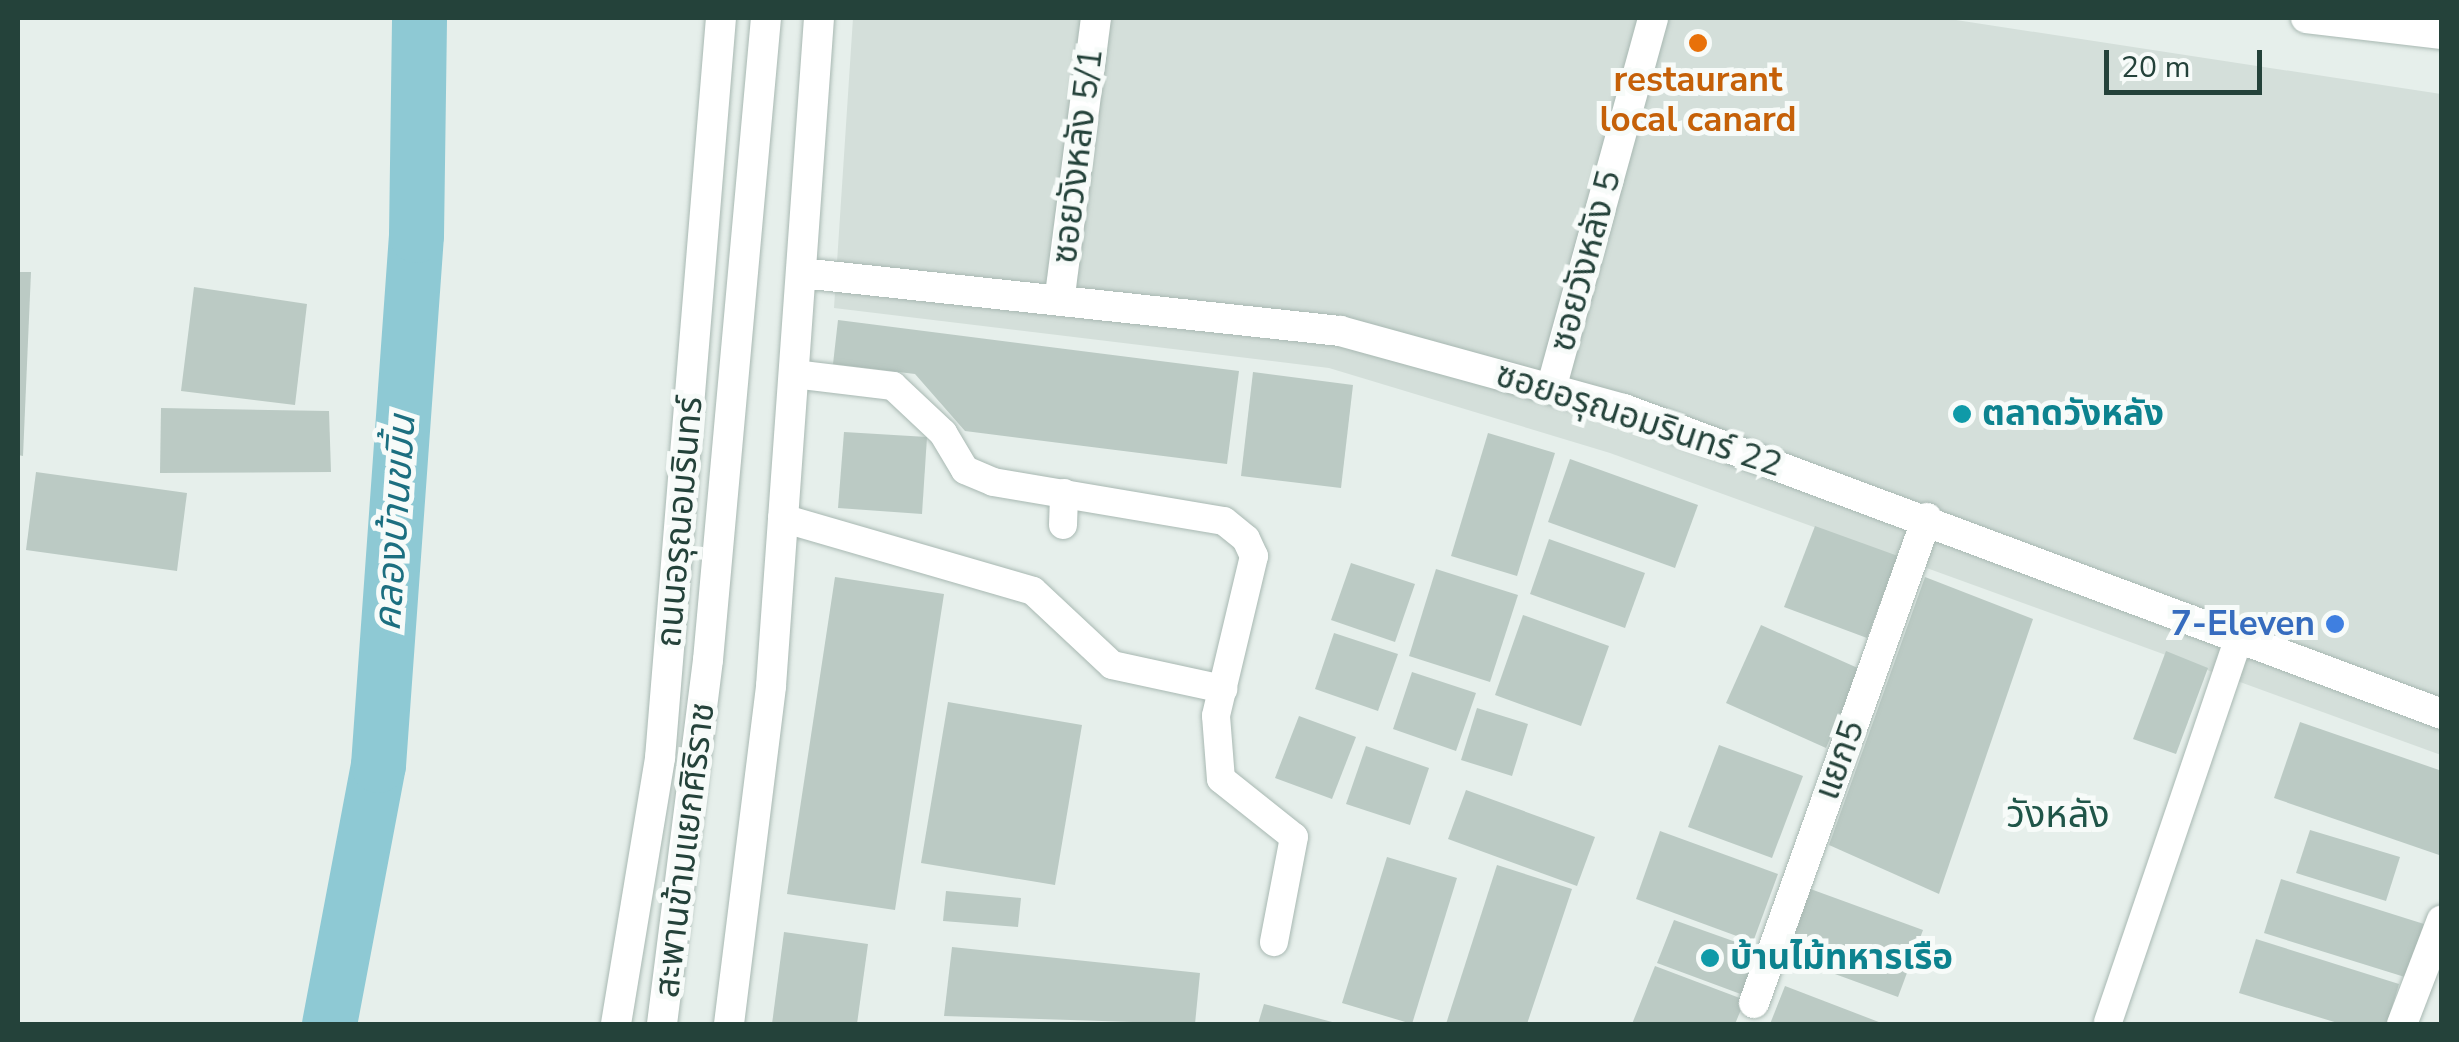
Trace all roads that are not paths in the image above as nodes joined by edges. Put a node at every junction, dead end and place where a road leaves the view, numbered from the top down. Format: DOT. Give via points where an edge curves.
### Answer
graph roads {
  1 [pos="721,18"];
  2 [pos="766,18"];
  3 [pos="819,18"];
  4 [pos="1096,18"];
  5 [pos="1653,18"];
  6 [pos="2306,18"];
  7 [pos="2442,34"];
  8 [pos="800,273"];
  9 [pos="1060,295"];
  10 [pos="794,374"];
  11 [pos="1552,389"];
  12 [pos="1064,494"];
  13 [pos="782,518"];
  14 [pos="1927,518"];
  15 [pos="1063,525"];
  16 [pos="2239,638"];
  17 [pos="1222,689"];
  18 [pos="2442,714"];
  19 [pos="2442,920"];
  20 [pos="1274,942"];
  21 [pos="1754,1003"];
  22 [pos="2108,1022"];
  23 [pos="616,1024"];
  24 [pos="662,1024"];
  25 [pos="729,1024"];
  26 [pos="2402,1024"];
  1 -- 23 [label="street, ถนนอรุณอมรินทร์" via="660,758"];
  2 -- 24 [label="street, สะพานข้ามแยกศิริราช" via="708,660"];
  3 -- 8 [label="street"];
  4 -- 9 [label="street, ซอยวังหลัง 5/1"];
  5 -- 11 [label="street, ซอยวังหลัง 5"];
  6 -- 7 [label="street"];
  8 -- 9 [label="street, ซอยอรุณอมรินทร์ 22"];
  8 -- 10 [label="street"];
  9 -- 11 [label="street, ซอยอรุณอมรินทร์ 22" via="1340,331"];
  10 -- 12 [label="lane" via="894,386 943,433 966,470"];
  10 -- 13 [label="street"];
  11 -- 14 [label="street, ซอยอรุณอมรินทร์ 22"];
  12 -- 15 [label="lane"];
  12 -- 17 [label="lane" via="1224,521 1246,539 1254,556"];
  13 -- 17 [label="lane" via="1034,591 1112,665"];
  13 -- 25 [label="street" via="758,828"];
  14 -- 16 [label="street, ซอยอรุณอมรินทร์ 22"];
  14 -- 21 [label="street, แยก5"];
  16 -- 18 [label="street, ซอยอรุณอมรินทร์ 22"];
  16 -- 22 [label="lane"];
  17 -- 20 [label="lane" via="1221,778 1294,837"];
  19 -- 26 [label="street"];
}
